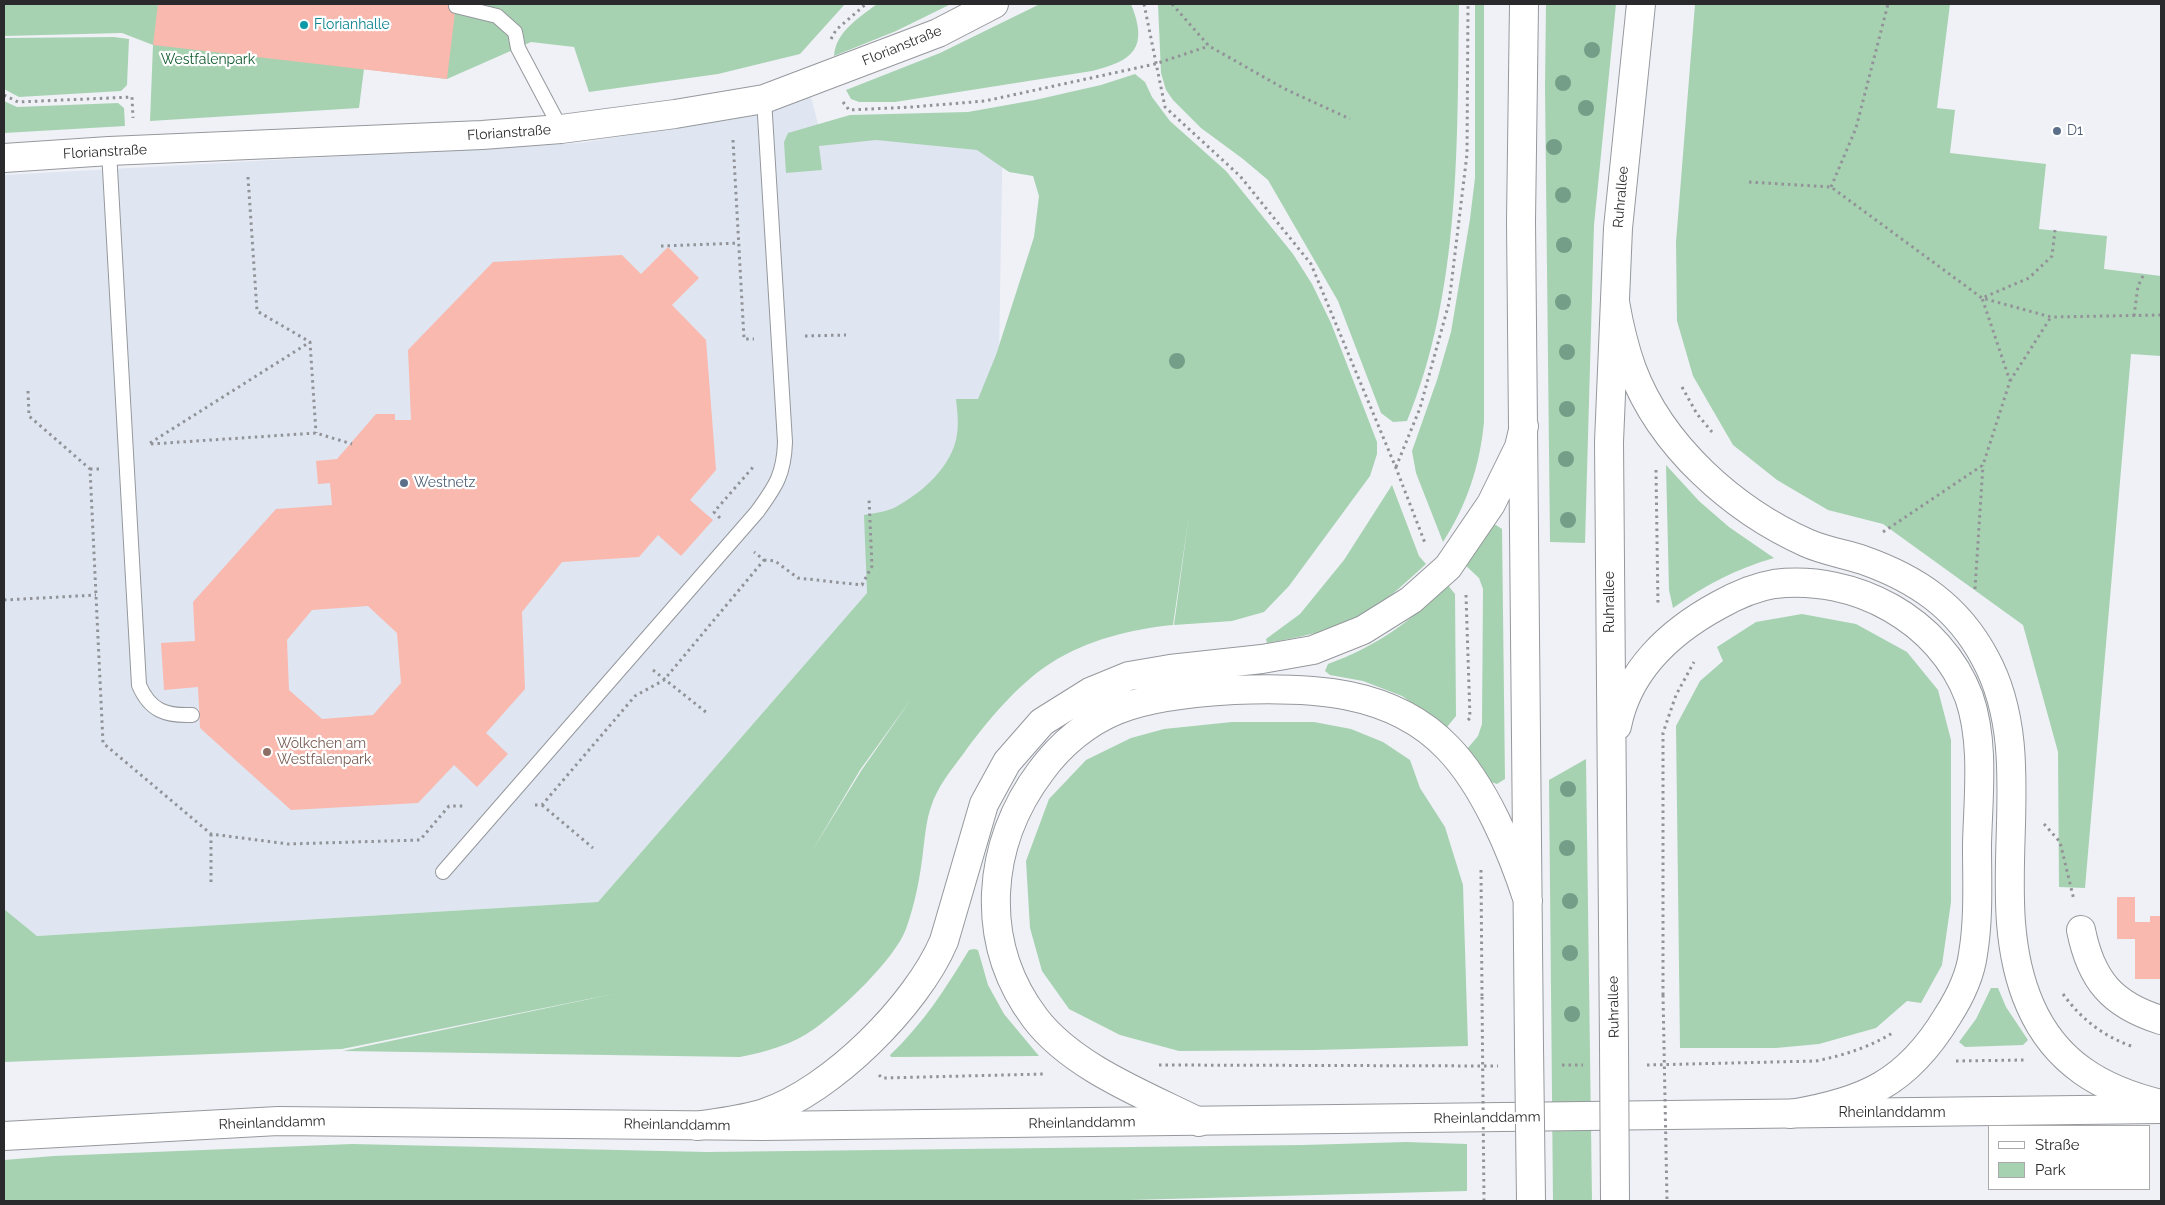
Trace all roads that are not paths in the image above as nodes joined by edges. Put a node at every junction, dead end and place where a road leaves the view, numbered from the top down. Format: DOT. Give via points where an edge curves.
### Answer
graph roads {
  1 [pos="994,4"];
  2 [pos="1524,4"];
  3 [pos="1641,4"];
  4 [pos="456,6"];
  5 [pos="764,100"];
  6 [pos="561,129"];
  7 [pos="121,150"];
  8 [pos="4,158"];
  9 [pos="1615,302"];
  10 [pos="1524,426"];
  11 [pos="192,714"];
  12 [pos="1610,756"];
  13 [pos="443,872"];
  14 [pos="1528,901"];
  15 [pos="2081,930"];
  16 [pos="2161,1020"];
  17 [pos="2161,1104"];
  18 [pos="2161,1109"];
  19 [pos="1790,1114"];
  20 [pos="1199,1122"];
  21 [pos="697,1126"];
  22 [pos="4,1136"];
  23 [pos="1531,1201"];
  24 [pos="1615,1201"];
  1 -- 5 [label="main road, Florianstraße" via="938,33"];
  2 -- 10 [label="main road" via="1521,221"];
  3 -- 9 [label="main road, Ruhrallee" via="1621,185"];
  4 -- 6 [label="lane" via="497,16 515,32 518,48"];
  5 -- 6 [label="main road, Florianstraße"];
  5 -- 13 [label="lane" via="785,442 784,464 778,484"];
  6 -- 7 [label="main road, Florianstraße"];
  7 -- 8 [label="main road, Florianstraße"];
  7 -- 11 [label="lane" via="126,468 140,685 144,697 161,711 172,715"];
  9 -- 12 [label="main road, Ruhrallee" via="1609,442"];
  9 -- 17 [label="main road" via="1622,338 1646,399 1695,465 1722,492 1757,518 1809,544 1864,560 1908,580 1944,603 1972,634 2001,694 2007,730 2011,762 2010,926 2015,966 2024,990 2036,1019 2055,1047 2091,1078 2135,1098"];
  10 -- 14 [label="main road"];
  10 -- 21 [label="main road" via="1519,447 1491,504 1448,567 1411,600 1363,630 1313,650 1129,676 1090,692 1042,722 1007,762 984,804 936,960 906,1005 854,1055 793,1099 765,1112"];
  12 -- 19 [label="main road" via="1618,718 1644,665 1675,634 1704,613 1734,597 1773,584 1817,583 1864,594 1900,612 1931,637 1954,667 1969,698 1977,737 1977,920 1973,956 1963,992 1930,1045 1903,1073 1860,1098 1830,1108"];
  12 -- 24 [label="main road, Ruhrallee, bridge"];
  14 -- 20 [label="main road" via="1519,873 1467,769 1434,736 1388,707 1340,693 1290,688 1214,691 1166,697 1117,710 1081,730 1054,754 1025,792 1006,835 996,882 996,925 1007,970 1035,1019 1068,1051 1102,1073"];
  14 -- 23 [label="main road, bridge"];
  15 -- 16 [label="main road" via="2096,976 2114,998 2140,1013"];
  18 -- 19 [label="main road, Rheinlanddamm"];
  19 -- 20 [label="main road, Rheinlanddamm"];
  20 -- 21 [label="main road, Rheinlanddamm"];
  21 -- 22 [label="main road, Rheinlanddamm" via="278,1121"];
}
